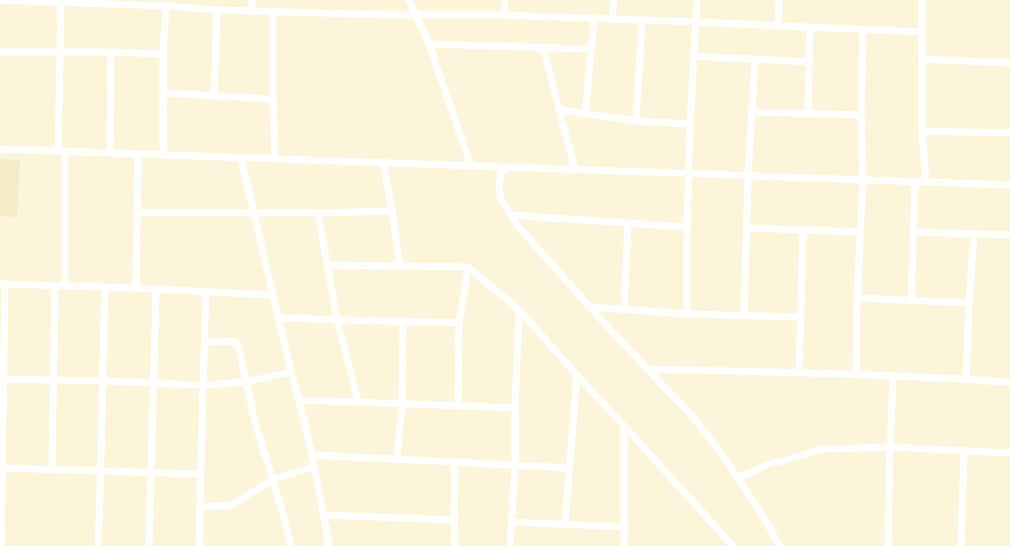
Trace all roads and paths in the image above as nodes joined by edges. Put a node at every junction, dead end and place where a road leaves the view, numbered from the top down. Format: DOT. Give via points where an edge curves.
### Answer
graph roads {
  1 [pos="0,0"];
  2 [pos="252,0"];
  3 [pos="409,0"];
  4 [pos="505,0"];
  5 [pos="614,0"];
  6 [pos="697,0"];
  7 [pos="779,0"];
  8 [pos="922,0"];
  9 [pos="61,2"];
  10 [pos="166,6"];
  11 [pos="217,10"];
  12 [pos="252,11"];
  13 [pos="273,12"];
  14 [pos="416,15"];
  15 [pos="504,15"];
  16 [pos="594,18"];
  17 [pos="612,19"];
  18 [pos="642,20"];
  19 [pos="696,22"];
  20 [pos="778,26"];
  21 [pos="810,28"];
  22 [pos="863,30"];
  23 [pos="922,32"];
  24 [pos="429,44"];
  25 [pos="543,47"];
  26 [pos="590,49"];
  27 [pos="0,52"];
  28 [pos="111,52"];
  29 [pos="60,53"];
  30 [pos="163,54"];
  31 [pos="694,56"];
  32 [pos="755,59"];
  33 [pos="922,59"];
  34 [pos="810,62"];
  35 [pos="1010,63"];
  36 [pos="163,93"];
  37 [pos="214,96"];
  38 [pos="274,99"];
  39 [pos="560,110"];
  40 [pos="751,112"];
  41 [pos="808,113"];
  42 [pos="585,114"];
  43 [pos="861,115"];
  44 [pos="636,121"];
  45 [pos="690,124"];
  46 [pos="922,131"];
  47 [pos="1010,133"];
  48 [pos="0,149"];
  49 [pos="62,151"];
  50 [pos="110,153"];
  51 [pos="138,154"];
  52 [pos="163,155"];
  53 [pos="241,158"];
  54 [pos="275,159"];
  55 [pos="383,163"];
  56 [pos="471,166"];
  57 [pos="507,167"];
  58 [pos="575,170"];
  59 [pos="689,174"];
  60 [pos="748,176"];
  61 [pos="863,180"];
  62 [pos="915,182"];
  63 [pos="926,182"];
  64 [pos="1010,185"];
  65 [pos="392,211"];
  66 [pos="253,212"];
  67 [pos="318,212"];
  68 [pos="137,213"];
  69 [pos="511,215"];
  70 [pos="628,223"];
  71 [pos="687,227"];
  72 [pos="747,228"];
  73 [pos="803,231"];
  74 [pos="860,232"];
  75 [pos="914,232"];
  76 [pos="974,235"];
  77 [pos="1010,236"];
  78 [pos="328,265"];
  79 [pos="400,266"];
  80 [pos="468,267"];
  81 [pos="2,284"];
  82 [pos="55,285"];
  83 [pos="65,286"];
  84 [pos="105,288"];
  85 [pos="136,288"];
  86 [pos="156,290"];
  87 [pos="206,292"];
  88 [pos="273,295"];
  89 [pos="857,298"];
  90 [pos="911,301"];
  91 [pos="969,303"];
  92 [pos="590,307"];
  93 [pos="624,309"];
  94 [pos="519,310"];
  95 [pos="687,314"];
  96 [pos="744,315"];
  97 [pos="278,318"];
  98 [pos="801,318"];
  99 [pos="337,319"];
  100 [pos="403,322"];
  101 [pos="459,323"];
  102 [pos="204,342"];
  103 [pos="648,369"];
  104 [pos="290,372"];
  105 [pos="799,373"];
  106 [pos="576,375"];
  107 [pos="856,375"];
  108 [pos="893,376"];
  109 [pos="2,379"];
  110 [pos="966,379"];
  111 [pos="54,380"];
  112 [pos="102,380"];
  113 [pos="246,382"];
  114 [pos="1010,382"];
  115 [pos="153,383"];
  116 [pos="203,385"];
  117 [pos="299,400"];
  118 [pos="358,401"];
  119 [pos="402,403"];
  120 [pos="458,406"];
  121 [pos="515,408"];
  122 [pos="624,426"];
  123 [pos="890,447"];
  124 [pos="964,450"];
  125 [pos="1010,453"];
  126 [pos="312,456"];
  127 [pos="396,459"];
  128 [pos="456,462"];
  129 [pos="515,465"];
  130 [pos="1,468"];
  131 [pos="314,468"];
  132 [pos="570,468"];
  133 [pos="52,469"];
  134 [pos="101,471"];
  135 [pos="152,473"];
  136 [pos="201,474"];
  137 [pos="273,478"];
  138 [pos="738,478"];
  139 [pos="200,507"];
  140 [pos="323,515"];
  141 [pos="454,520"];
  142 [pos="511,522"];
  143 [pos="565,524"];
  144 [pos="624,527"];
  145 [pos="0,546"];
  146 [pos="98,546"];
  147 [pos="148,546"];
  148 [pos="199,546"];
  149 [pos="291,546"];
  150 [pos="329,546"];
  151 [pos="455,546"];
  152 [pos="510,546"];
  153 [pos="624,546"];
  154 [pos="733,546"];
  155 [pos="780,546"];
  156 [pos="888,546"];
  157 [pos="961,546"];
  1 -- 9 [label="street"];
  2 -- 12 [label="street"];
  3 -- 14 [label="street"];
  4 -- 15 [label="street"];
  5 -- 17 [label="street"];
  6 -- 19 [label="street"];
  7 -- 20 [label="street"];
  8 -- 23 [label="street"];
  9 -- 10 [label="street"];
  9 -- 29 [label="street"];
  10 -- 11 [label="street"];
  10 -- 30 [label="street"];
  11 -- 12 [label="street"];
  11 -- 37 [label="street"];
  12 -- 13 [label="street"];
  13 -- 14 [label="street"];
  13 -- 38 [label="street"];
  14 -- 15 [label="street"];
  14 -- 24 [label="street"];
  15 -- 16 [label="street"];
  16 -- 17 [label="street"];
  16 -- 26 [label="street"];
  17 -- 18 [label="street"];
  18 -- 19 [label="street"];
  18 -- 44 [label="street"];
  19 -- 20 [label="street"];
  19 -- 31 [label="street"];
  20 -- 21 [label="street"];
  21 -- 22 [label="street"];
  21 -- 34 [label="street"];
  22 -- 23 [label="street"];
  22 -- 43 [label="street"];
  23 -- 33 [label="street"];
  24 -- 25 [label="street"];
  24 -- 56 [label="street"];
  25 -- 26 [label="street"];
  25 -- 39 [label="street"];
  26 -- 42 [label="street"];
  27 -- 29 [label="street"];
  28 -- 29 [label="street"];
  28 -- 30 [label="street"];
  28 -- 50 [label="street"];
  29 -- 49 [label="street"];
  30 -- 36 [label="street"];
  31 -- 32 [label="street"];
  31 -- 45 [label="street"];
  32 -- 34 [label="street"];
  32 -- 40 [label="street"];
  33 -- 35 [label="street"];
  33 -- 46 [label="street"];
  34 -- 41 [label="street"];
  36 -- 37 [label="street"];
  36 -- 52 [label="street"];
  37 -- 38 [label="street"];
  38 -- 54 [label="street"];
  39 -- 42 [label="street"];
  39 -- 58 [label="street"];
  40 -- 41 [label="street"];
  40 -- 60 [label="street"];
  41 -- 43 [label="street"];
  42 -- 44 [label="street"];
  43 -- 61 [label="street"];
  44 -- 45 [label="street"];
  45 -- 59 [label="street"];
  46 -- 47 [label="street"];
  46 -- 63 [label="street"];
  48 -- 49 [label="street"];
  49 -- 50 [label="street"];
  49 -- 83 [label="street"];
  50 -- 51 [label="street"];
  51 -- 52 [label="street"];
  51 -- 68 [label="street"];
  52 -- 53 [label="street"];
  53 -- 54 [label="street"];
  53 -- 66 [label="street"];
  54 -- 55 [label="street"];
  55 -- 56 [label="street"];
  55 -- 65 [label="street"];
  56 -- 57 [label="street"];
  57 -- 58 [label="street"];
  57 -- 69 [label="street" via="500,172 499,186 501,199"];
  58 -- 59 [label="street"];
  59 -- 60 [label="street"];
  59 -- 71 [label="street"];
  60 -- 61 [label="street"];
  60 -- 72 [label="street"];
  61 -- 62 [label="street"];
  61 -- 74 [label="street"];
  62 -- 63 [label="street"];
  62 -- 75 [label="street"];
  63 -- 64 [label="street"];
  65 -- 67 [label="street"];
  65 -- 79 [label="street"];
  66 -- 67 [label="street"];
  66 -- 68 [label="street"];
  66 -- 88 [label="street"];
  67 -- 78 [label="street"];
  68 -- 85 [label="street"];
  69 -- 70 [label="street"];
  69 -- 92 [label="street"];
  70 -- 71 [label="street"];
  70 -- 93 [label="street"];
  71 -- 95 [label="street"];
  72 -- 73 [label="street"];
  72 -- 96 [label="street"];
  73 -- 74 [label="street"];
  73 -- 98 [label="street"];
  74 -- 89 [label="street"];
  75 -- 76 [label="street"];
  75 -- 90 [label="street"];
  76 -- 77 [label="street"];
  76 -- 91 [label="street"];
  78 -- 79 [label="street"];
  78 -- 99 [label="street"];
  79 -- 80 [label="street"];
  80 -- 94 [label="street"];
  80 -- 101 [label="street"];
  81 -- 82 [label="street"];
  81 -- 109 [label="street"];
  82 -- 83 [label="street"];
  82 -- 111 [label="street"];
  83 -- 84 [label="street"];
  84 -- 85 [label="street"];
  84 -- 112 [label="street"];
  85 -- 86 [label="street"];
  86 -- 87 [label="street"];
  86 -- 115 [label="street"];
  87 -- 88 [label="street"];
  87 -- 102 [label="street"];
  88 -- 97 [label="street"];
  89 -- 90 [label="street"];
  89 -- 107 [label="street"];
  90 -- 91 [label="street"];
  91 -- 110 [label="street"];
  92 -- 93 [label="street"];
  92 -- 103 [label="street"];
  93 -- 95 [label="street"];
  94 -- 106 [label="street"];
  94 -- 121 [label="street"];
  95 -- 96 [label="street"];
  96 -- 98 [label="street"];
  97 -- 99 [label="street"];
  97 -- 104 [label="street"];
  98 -- 105 [label="street"];
  99 -- 100 [label="street"];
  99 -- 118 [label="street"];
  100 -- 101 [label="street"];
  100 -- 119 [label="street"];
  101 -- 120 [label="street"];
  102 -- 113 [label="street" via="233,341 238,344"];
  102 -- 116 [label="street"];
  103 -- 105 [label="street"];
  103 -- 138 [label="street" via="690,415"];
  104 -- 113 [label="street"];
  104 -- 117 [label="street"];
  105 -- 107 [label="street"];
  106 -- 122 [label="street"];
  106 -- 132 [label="street"];
  107 -- 108 [label="street"];
  108 -- 110 [label="street"];
  108 -- 123 [label="street"];
  109 -- 111 [label="street"];
  109 -- 130 [label="street"];
  110 -- 114 [label="street"];
  111 -- 112 [label="street"];
  111 -- 133 [label="street"];
  112 -- 115 [label="street"];
  112 -- 134 [label="street"];
  113 -- 116 [label="street"];
  113 -- 137 [label="street"];
  115 -- 116 [label="street"];
  115 -- 135 [label="street"];
  116 -- 136 [label="street"];
  117 -- 118 [label="street"];
  117 -- 126 [label="street"];
  118 -- 119 [label="street"];
  119 -- 120 [label="street"];
  119 -- 127 [label="street"];
  120 -- 121 [label="street"];
  121 -- 129 [label="street"];
  122 -- 144 [label="street"];
  122 -- 154 [label="street"];
  123 -- 124 [label="street"];
  123 -- 138 [label="street" via="823,450 785,459"];
  123 -- 156 [label="street"];
  124 -- 125 [label="street"];
  124 -- 157 [label="street"];
  126 -- 127 [label="street"];
  126 -- 131 [label="street"];
  127 -- 128 [label="street"];
  128 -- 129 [label="street"];
  128 -- 141 [label="street"];
  129 -- 132 [label="street"];
  129 -- 142 [label="street"];
  130 -- 133 [label="street"];
  130 -- 145 [label="street"];
  131 -- 137 [label="street"];
  131 -- 140 [label="street"];
  132 -- 143 [label="street"];
  133 -- 134 [label="street"];
  134 -- 135 [label="street"];
  134 -- 146 [label="street"];
  135 -- 136 [label="street"];
  135 -- 147 [label="street"];
  136 -- 139 [label="street"];
  137 -- 139 [label="street" via="232,505"];
  137 -- 149 [label="street"];
  138 -- 155 [label="street"];
  139 -- 148 [label="street"];
  140 -- 141 [label="street"];
  140 -- 150 [label="street"];
  141 -- 151 [label="street"];
  142 -- 143 [label="street"];
  142 -- 152 [label="street"];
  143 -- 144 [label="street"];
  144 -- 153 [label="street"];
}
